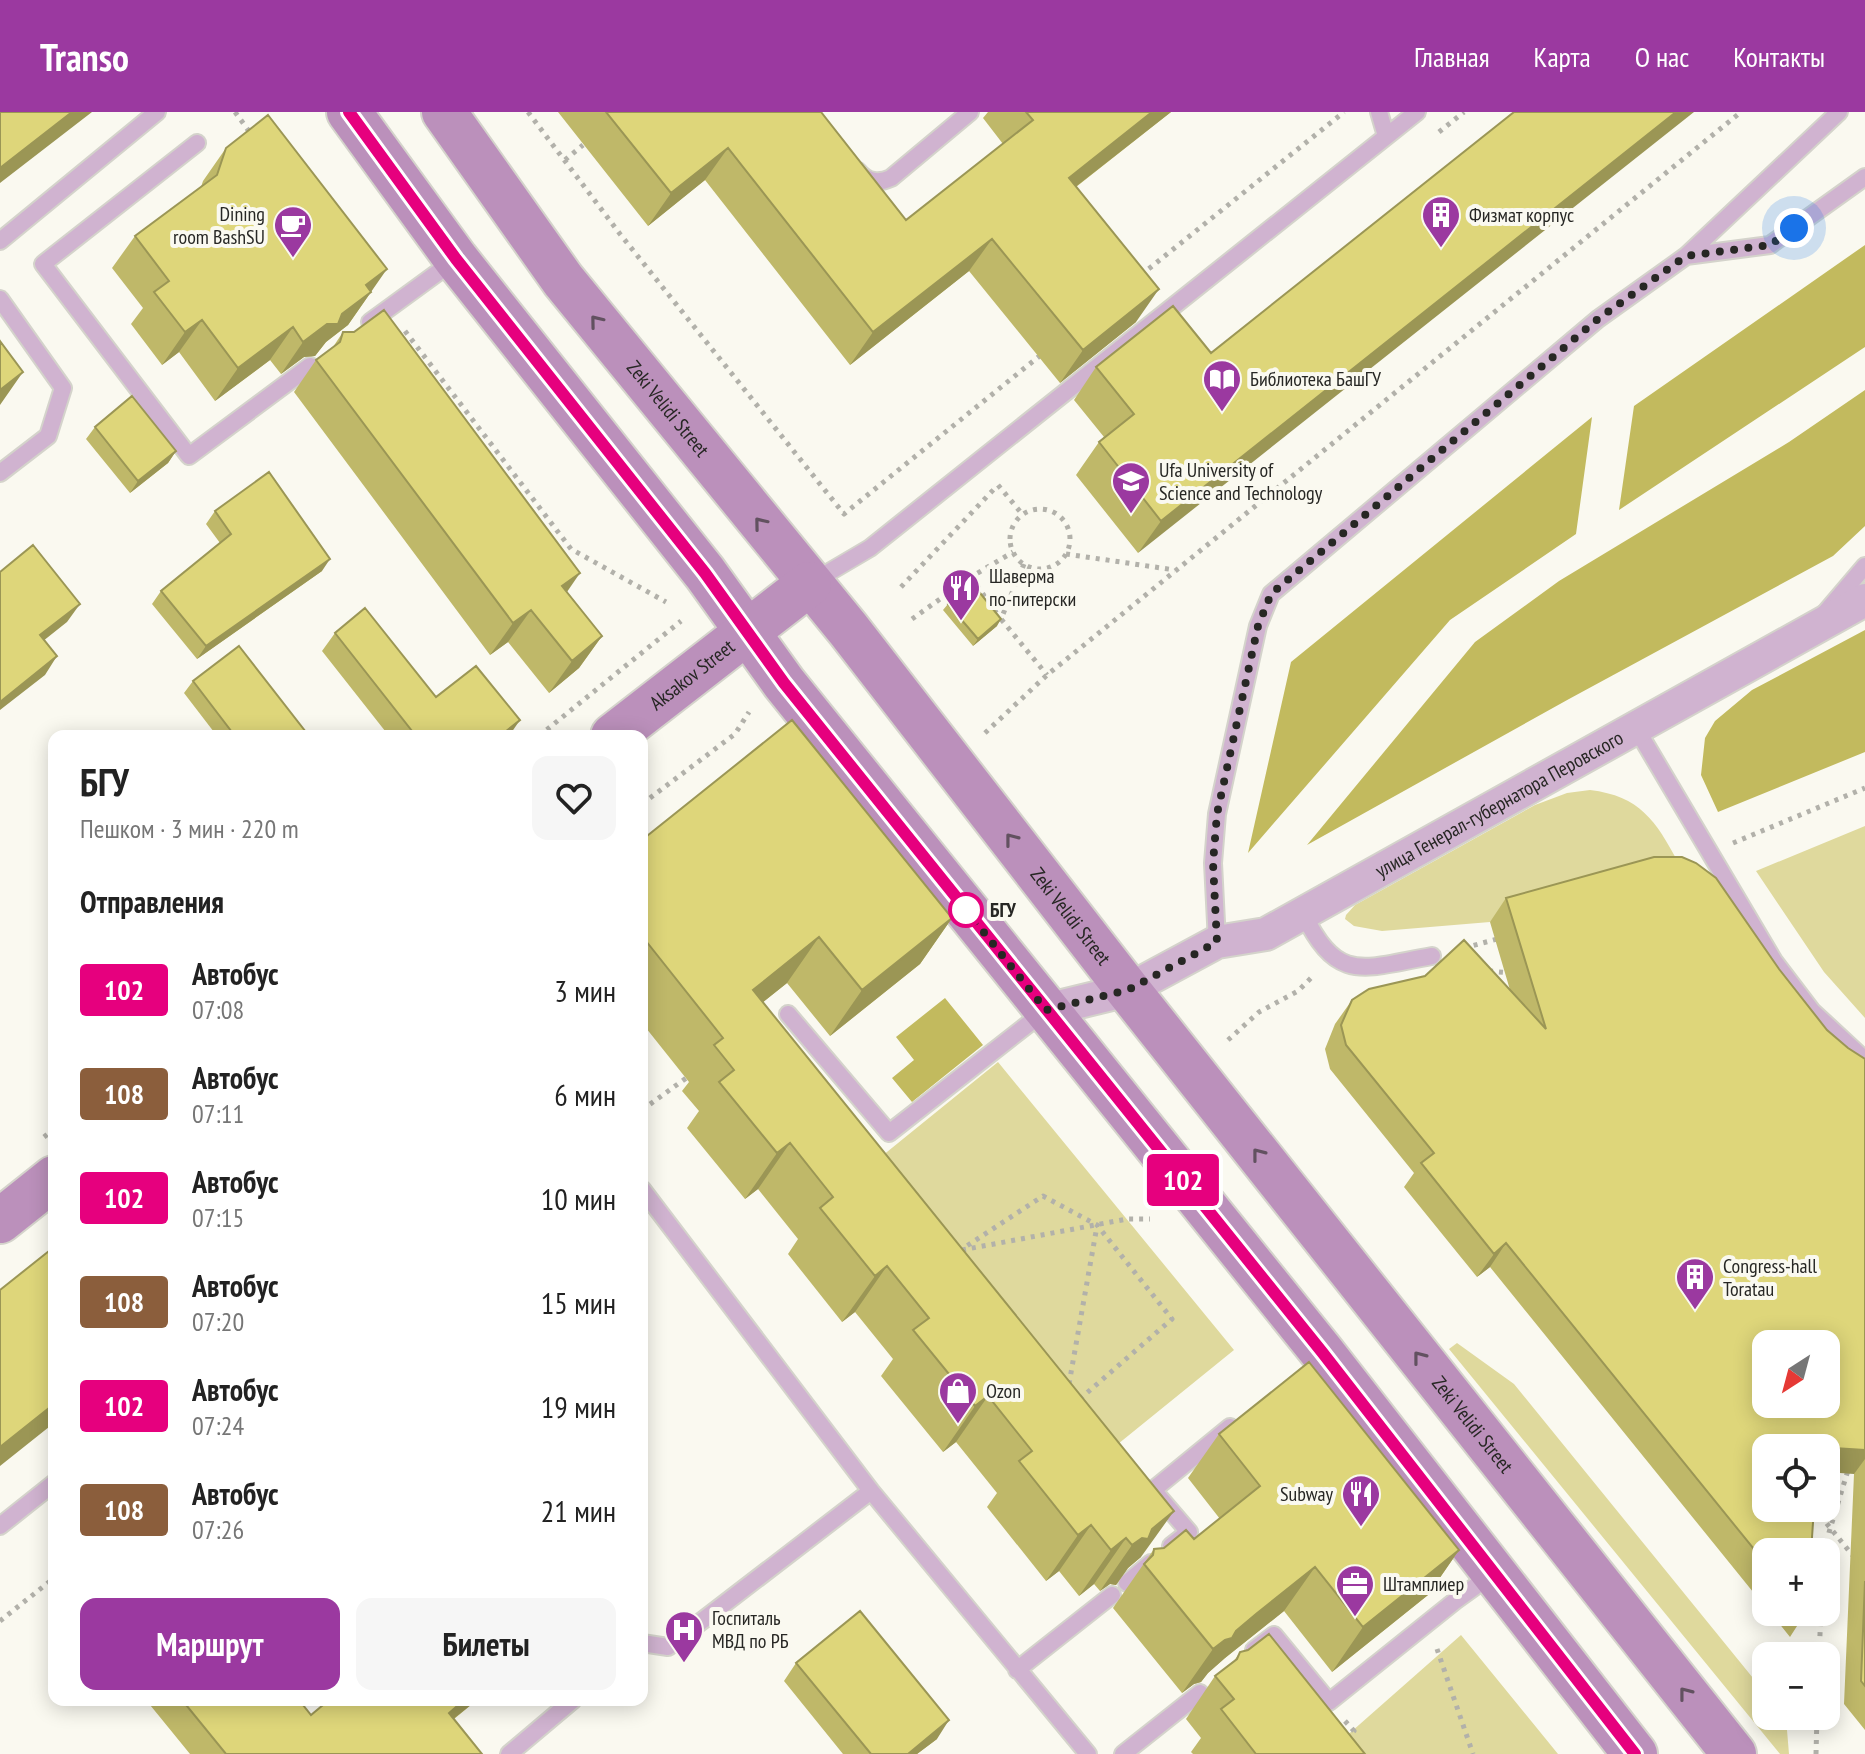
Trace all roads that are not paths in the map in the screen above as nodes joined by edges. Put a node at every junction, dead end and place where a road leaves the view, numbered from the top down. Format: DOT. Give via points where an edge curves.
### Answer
graph roads {
  1 [pos="157,112"];
  2 [pos="349,112"];
  3 [pos="444,112"];
  4 [pos="970,112"];
  5 [pos="1379,112"];
  6 [pos="1417,112"];
  7 [pos="1839,112"];
  8 [pos="1386,136"];
  9 [pos="197,143"];
  10 [pos="851,162"];
  11 [pos="1865,177"];
  12 [pos="0,241"];
  13 [pos="1686,256"];
  14 [pos="456,259"];
  15 [pos="0,299"];
  16 [pos="350,336"];
  17 [pos="310,366"];
  18 [pos="0,473"];
  19 [pos="1865,566"];
  20 [pos="809,584"];
  21 [pos="1865,600"];
  22 [pos="1811,629"];
  23 [pos="748,631"];
  24 [pos="1636,728"];
  25 [pos="621,730"];
  26 [pos="1303,913"];
  27 [pos="1217,942"];
  28 [pos="1432,956"];
  29 [pos="1128,990"];
  30 [pos="1046,1010"];
  31 [pos="788,1014"];
  32 [pos="1865,1060"];
  33 [pos="48,1183"];
  34 [pos="648,1197"];
  35 [pos="0,1221"];
  36 [pos="1246,1414"];
  37 [pos="48,1488"];
  38 [pos="871,1491"];
  39 [pos="0,1526"];
  40 [pos="1495,1573"];
  41 [pos="1127,1583"];
  42 [pos="1112,1595"];
  43 [pos="648,1643"];
  44 [pos="1237,1664"];
  45 [pos="1017,1670"];
  46 [pos="1200,1693"];
  47 [pos="566,1706"];
  48 [pos="509,1754"];
  49 [pos="1088,1754"];
  50 [pos="1123,1754"];
  51 [pos="1635,1754"];
  52 [pos="1734,1754"];
  1 -- 12 [label="lane"];
  2 -- 14 [label="main road"];
  20 -- 3 [label="main road, Zeki Velidi Street, one-way" via="563,280"];
  4 -- 10 [label="lane" via="884,181 868,180"];
  5 -- 8 [label="lane"];
  6 -- 8 [label="lane"];
  7 -- 13 [label="lane"];
  8 -- 20 [label="lane" via="870,548"];
  9 -- 17 [label="lane" via="43,264 189,456"];
  11 -- 13 [label="lane" via="1770,245"];
  13 -- 27 [label="lane" via="1598,319 1271,594 1258,626 1217,814"];
  14 -- 16 [label="lane"];
  14 -- 23 [label="main road"];
  15 -- 18 [label="lane" via="63,388 48,436"];
  19 -- 22 [label="lane"];
  20 -- 23 [label="main road, Aksakov Street"];
  29 -- 20 [label="main road, Zeki Velidi Street, one-way"];
  21 -- 22 [label="street, улица Генерал-губернатора Перовского"];
  22 -- 24 [label="street, улица Генерал-губернатора Перовского"];
  23 -- 25 [label="main road, Aksakov Street"];
  23 -- 30 [label="main road"];
  24 -- 26 [label="street, улица Генерал-губернатора Перовского"];
  24 -- 32 [label="lane" via="1774,961 1812,1011"];
  26 -- 27 [label="street, улица Генерал-губернатора Перовского" via="1266,934"];
  26 -- 28 [label="lane" via="1317,941 1340,963 1355,967"];
  27 -- 29 [label="street, улица Генерал-губернатора Перовского"];
  29 -- 30 [label="street, улица Генерал-губернатора Перовского"];
  52 -- 29 [label="main road, Zeki Velidi Street, one-way"];
  30 -- 31 [label="lane" via="889,1133"];
  30 -- 40 [label="main road"];
  33 -- 35 [label="main road"];
  34 -- 38 [label="lane"];
  36 -- 41 [label="lane" via="1153,1490 1189,1532"];
  37 -- 39 [label="lane"];
  38 -- 43 [label="lane" via="668,1647"];
  38 -- 45 [label="lane"];
  40 -- 44 [label="lane" via="1329,1702 1274,1635"];
  40 -- 51 [label="main road"];
  42 -- 45 [label="lane"];
  45 -- 49 [label="lane"];
  46 -- 50 [label="lane"];
  47 -- 48 [label="lane"];
}
